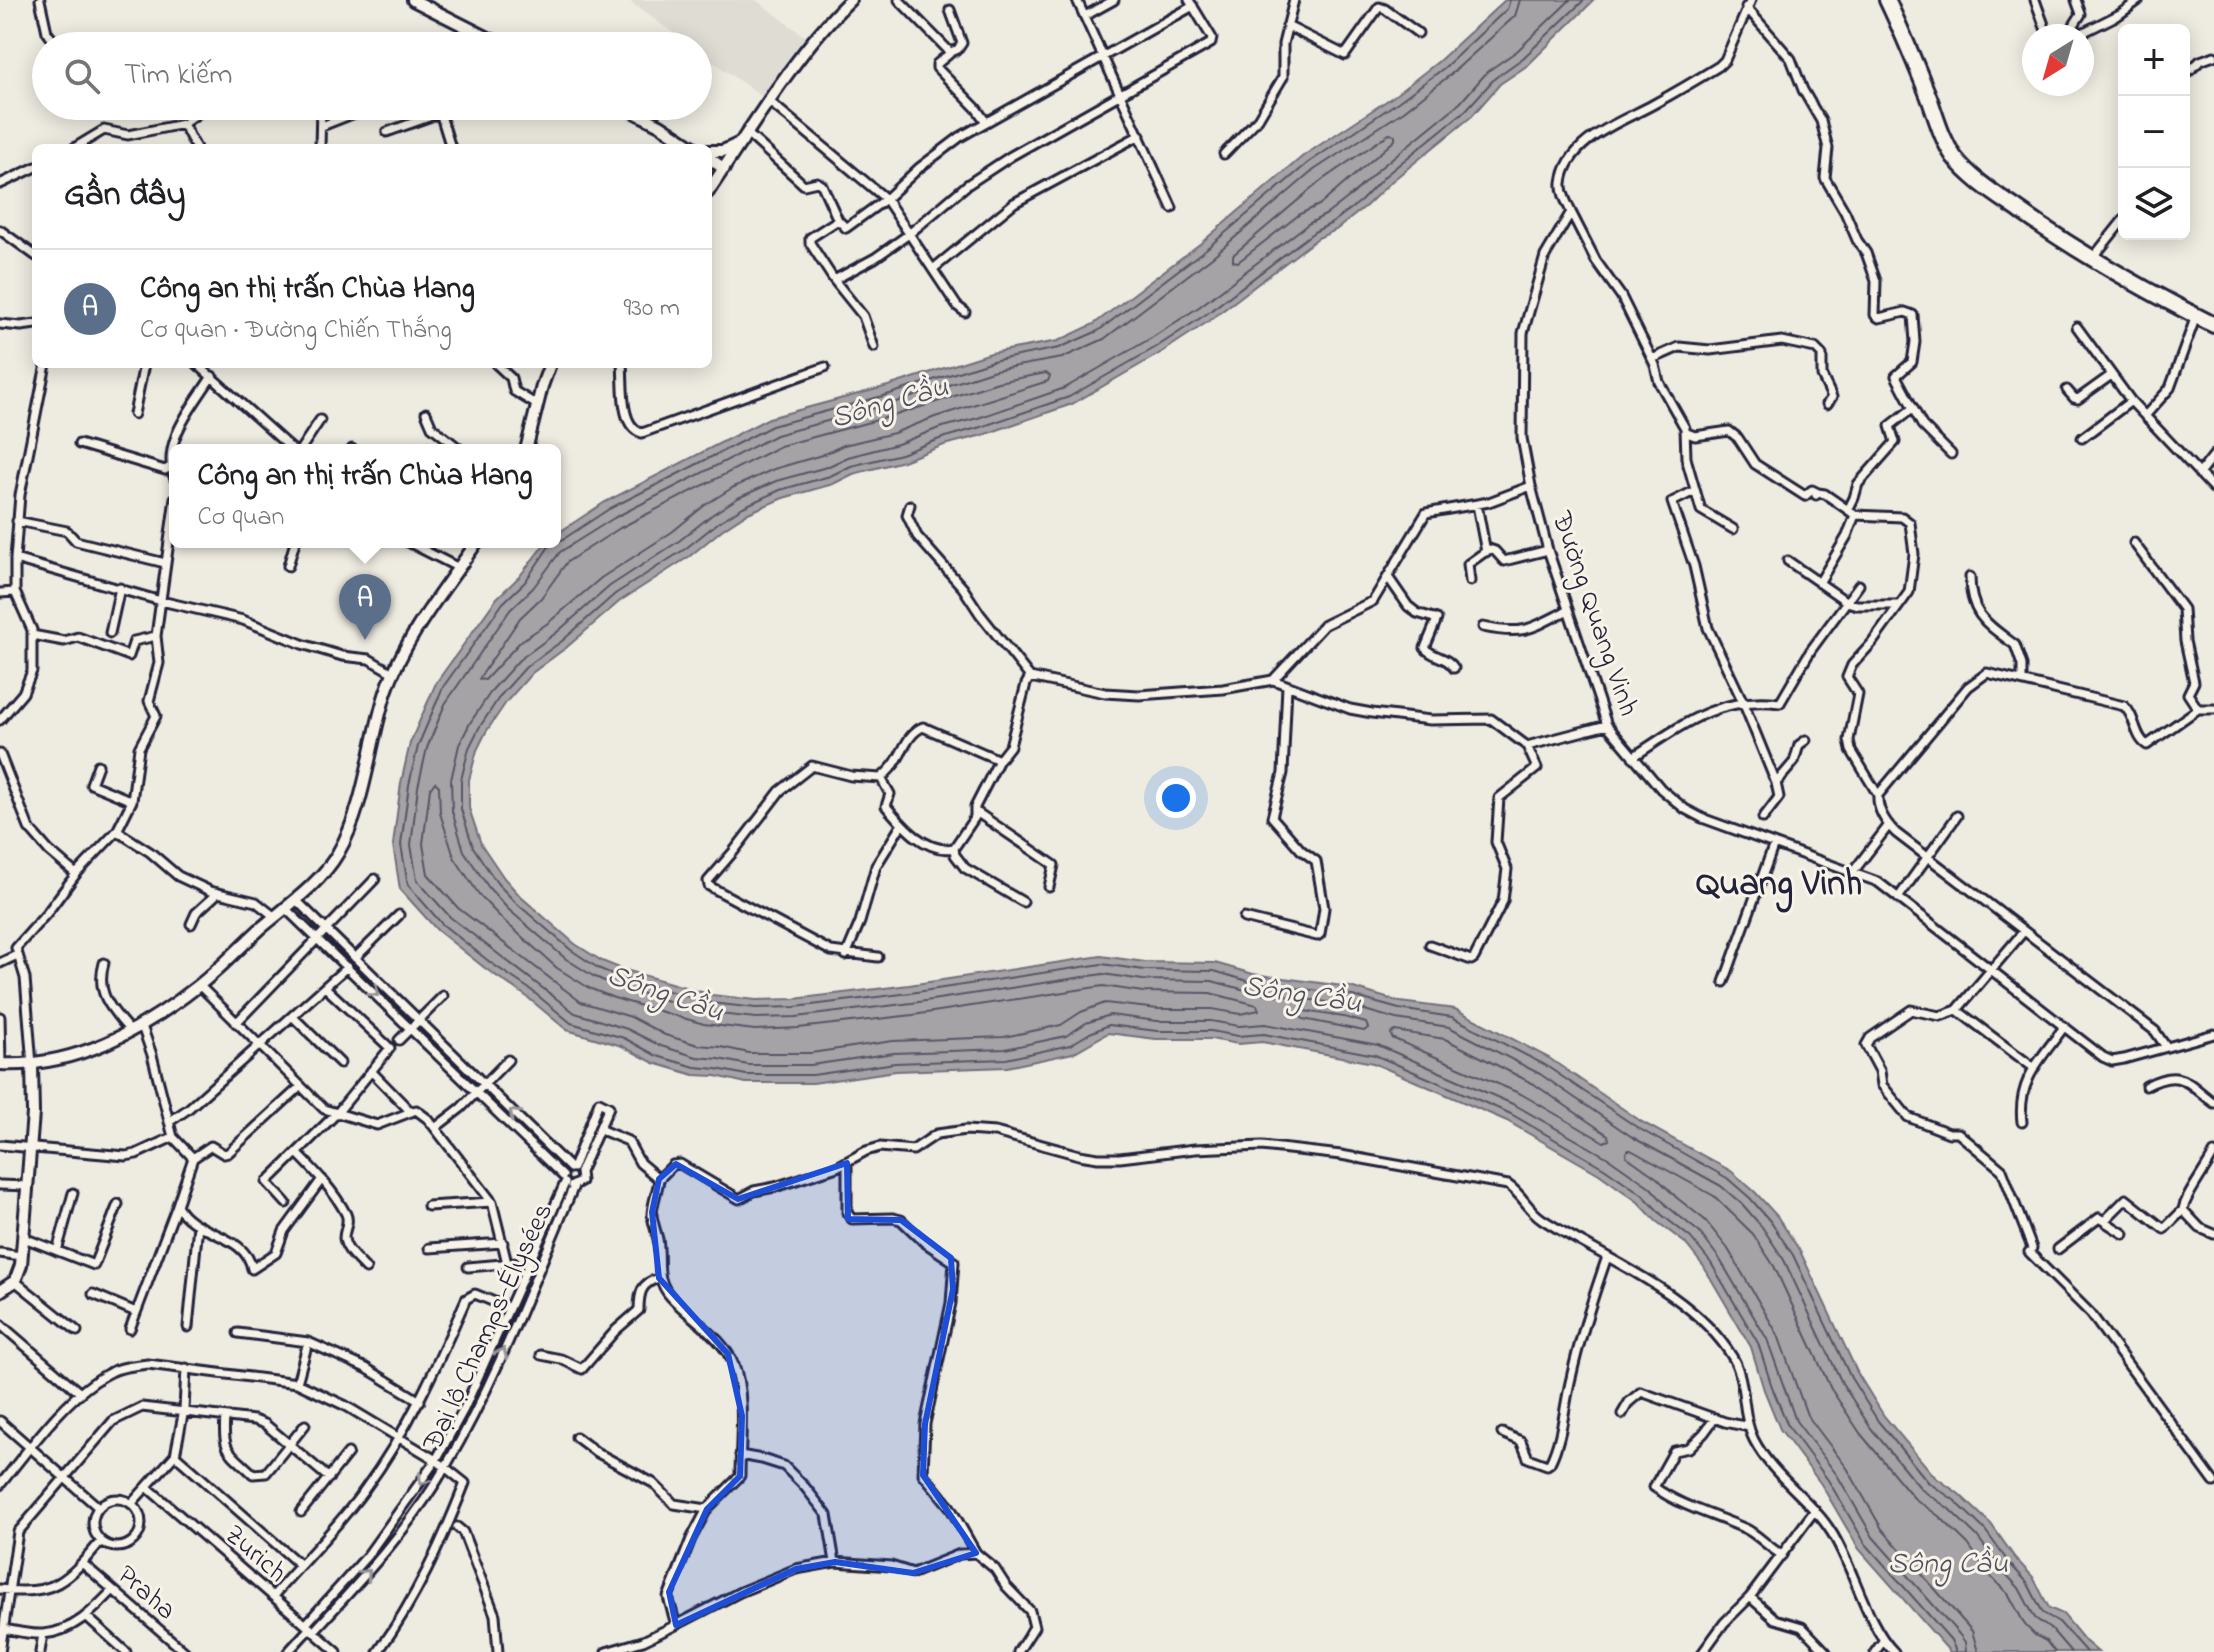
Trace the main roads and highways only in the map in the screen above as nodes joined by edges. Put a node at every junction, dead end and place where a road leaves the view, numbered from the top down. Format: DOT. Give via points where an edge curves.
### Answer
graph roads {
  1 [pos="413,0"];
  2 [pos="850,0"];
  3 [pos="1887,0"];
  4 [pos="476,32"];
  5 [pos="646,120"];
  6 [pos="746,137"];
  7 [pos="688,144"];
  8 [pos="712,153"];
  9 [pos="712,158"];
  10 [pos="724,169"];
  11 [pos="712,186"];
  12 [pos="2214,325"];
  13 [pos="549,368"];
  14 [pos="527,444"];
  15 [pos="473,548"];
  16 [pos="0,1064"];
  17 [pos="32,1065"];
  18 [pos="0,1291"];
  1 -- 4 [label="main road"];
  2 -- 6 [label="main road" via="826,24"];
  3 -- 12 [label="highway" via="1955,158 1984,186 2071,247"];
  5 -- 7 [label="main road"];
  6 -- 8 [label="main road"];
  6 -- 10 [label="main road"];
  9 -- 10 [label="main road"];
  10 -- 11 [label="main road"];
  13 -- 14 [label="main road"];
  15 -- 17 [label="main road" via="393,673 355,811 326,870 199,985 142,1026 112,1042"];
  16 -- 17 [label="main road"];
  17 -- 18 [label="main road" via="24,1238 15,1281"];
}
